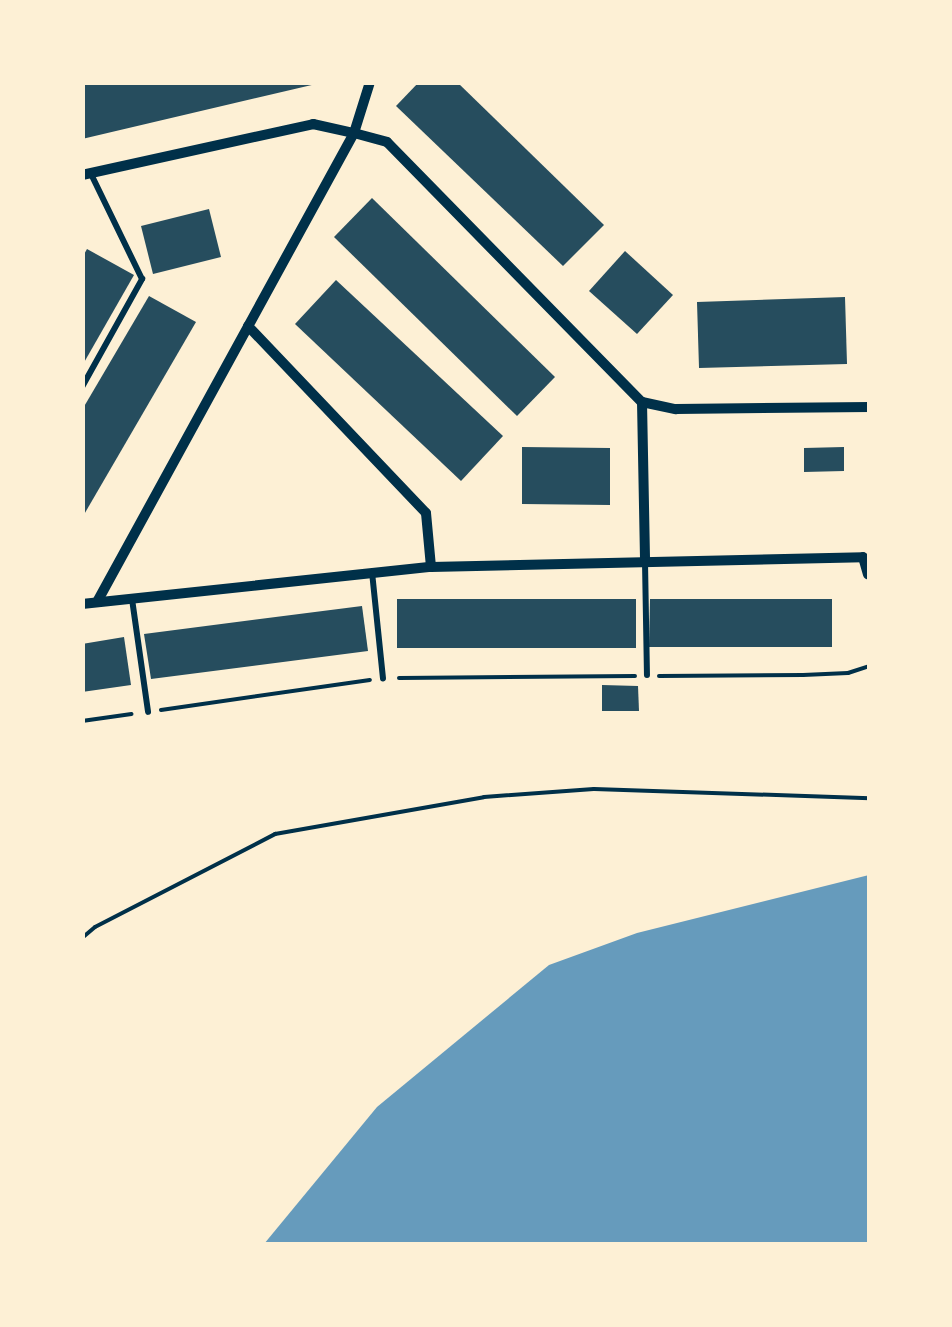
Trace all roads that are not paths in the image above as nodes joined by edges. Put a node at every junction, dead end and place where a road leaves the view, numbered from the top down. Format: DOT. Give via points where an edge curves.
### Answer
graph roads {
  1 [pos="370,82"];
  2 [pos="354,133"];
  3 [pos="87,175"];
  4 [pos="248,326"];
  5 [pos="82,387"];
  6 [pos="642,402"];
  7 [pos="870,406"];
  8 [pos="645,562"];
  9 [pos="430,567"];
  10 [pos="372,572"];
  11 [pos="868,574"];
  12 [pos="131,598"];
  13 [pos="98,602"];
  14 [pos="82,604"];
  15 [pos="647,676"];
  16 [pos="384,678"];
  17 [pos="148,712"];
  1 -- 2 [label="street"];
  2 -- 3 [label="street" via="313,124"];
  2 -- 4 [label="street"];
  2 -- 6 [label="street" via="387,142"];
  3 -- 5 [label="lane" via="142,279"];
  4 -- 9 [label="street" via="426,513"];
  4 -- 13 [label="street"];
  6 -- 7 [label="street" via="676,409"];
  6 -- 8 [label="street"];
  8 -- 9 [label="street"];
  8 -- 11 [label="street" via="863,557"];
  8 -- 15 [label="lane"];
  9 -- 10 [label="street"];
  10 -- 12 [label="street"];
  10 -- 16 [label="lane"];
  12 -- 13 [label="street"];
  12 -- 17 [label="lane"];
  13 -- 14 [label="street"];
}
